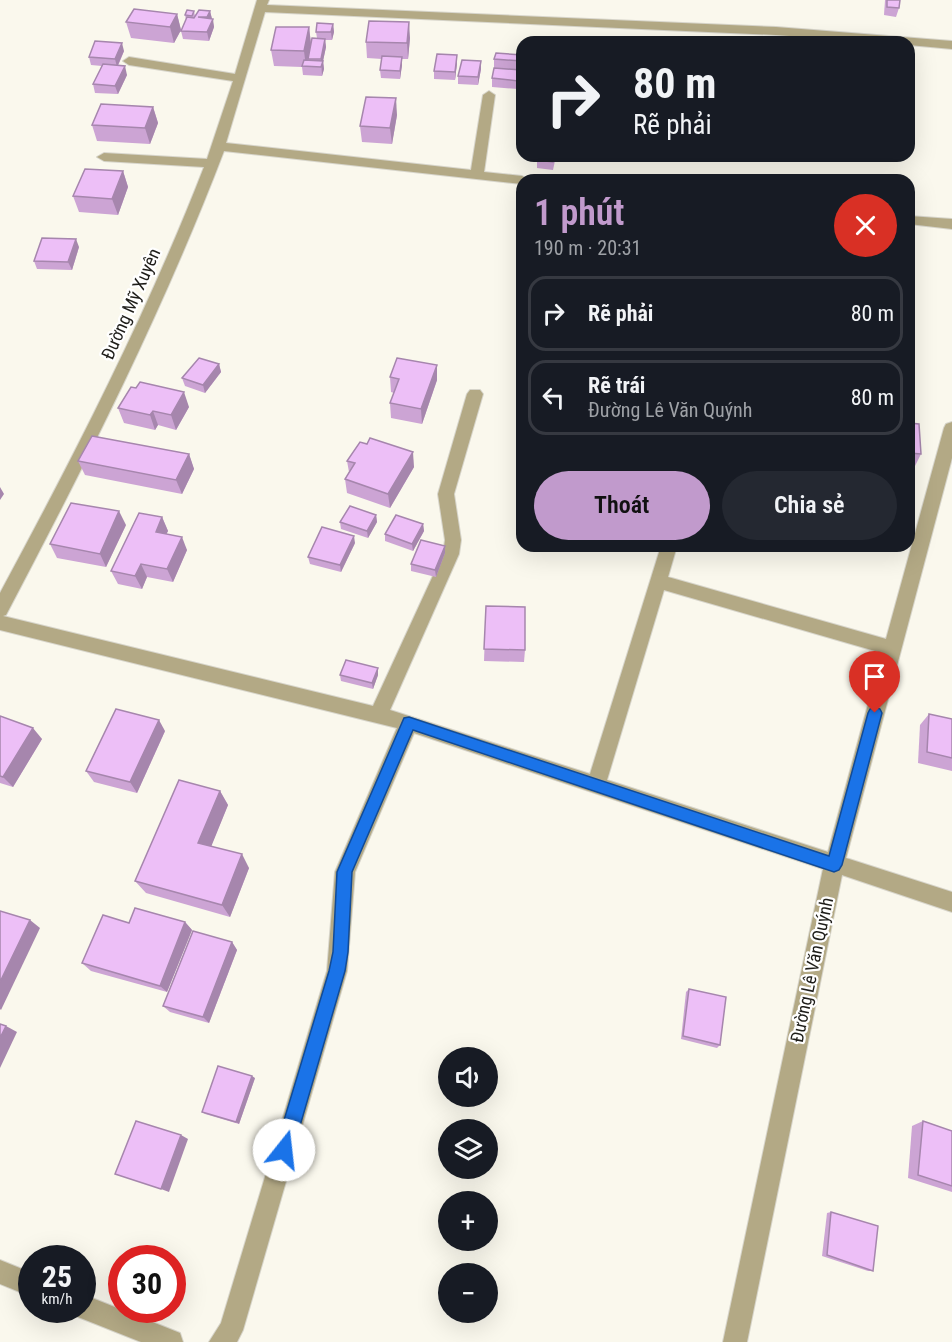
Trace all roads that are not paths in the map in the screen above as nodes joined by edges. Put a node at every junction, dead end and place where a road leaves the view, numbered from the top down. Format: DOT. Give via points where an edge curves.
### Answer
graph roads {
  1 [pos="261,4"];
  2 [pos="839,36"];
  3 [pos="915,42"];
  4 [pos="952,45"];
  5 [pos="129,61"];
  6 [pos="239,78"];
  7 [pos="489,95"];
  8 [pos="219,146"];
  9 [pos="104,157"];
  10 [pos="212,163"];
  11 [pos="477,176"];
  12 [pos="516,179"];
  13 [pos="915,221"];
  14 [pos="952,224"];
  15 [pos="475,394"];
  16 [pos="952,428"];
  17 [pos="667,552"];
  18 [pos="658,581"];
  19 [pos="0,610"];
  20 [pos="0,623"];
  21 [pos="892,648"];
  22 [pos="378,716"];
  23 [pos="409,723"];
  24 [pos="596,785"];
  25 [pos="834,865"];
  26 [pos="952,902"];
  27 [pos="0,1272"];
  28 [pos="18,1279"];
  29 [pos="96,1312"];
  30 [pos="171,1342"];
  31 [pos="221,1342"];
  32 [pos="736,1342"];
  1 -- 2 [label="street"];
  1 -- 6 [label="street, Đường Mỹ Xuyên"];
  3 -- 4 [label="street"];
  5 -- 6 [label="street"];
  6 -- 8 [label="street, Đường Mỹ Xuyên"];
  7 -- 11 [label="street"];
  8 -- 10 [label="street, Đường Mỹ Xuyên"];
  8 -- 11 [label="street"];
  9 -- 10 [label="street"];
  10 -- 19 [label="street, Đường Mỹ Xuyên" via="141,332 66,487"];
  11 -- 12 [label="street"];
  13 -- 14 [label="street"];
  15 -- 22 [label="street" via="446,494 453,540 451,554"];
  16 -- 21 [label="street, Đường Lê Văn Quýnh"];
  17 -- 18 [label="street"];
  18 -- 21 [label="street"];
  18 -- 24 [label="street"];
  20 -- 22 [label="street"];
  21 -- 25 [label="street, Đường Lê Văn Quýnh"];
  22 -- 23 [label="street"];
  23 -- 24 [label="street"];
  23 -- 31 [label="street" via="349,857 337,971 231,1330"];
  24 -- 25 [label="street"];
  25 -- 26 [label="street"];
  25 -- 32 [label="street, Đường Lê Văn Quýnh"];
  27 -- 28 [label="street"];
  29 -- 30 [label="street"];
}
